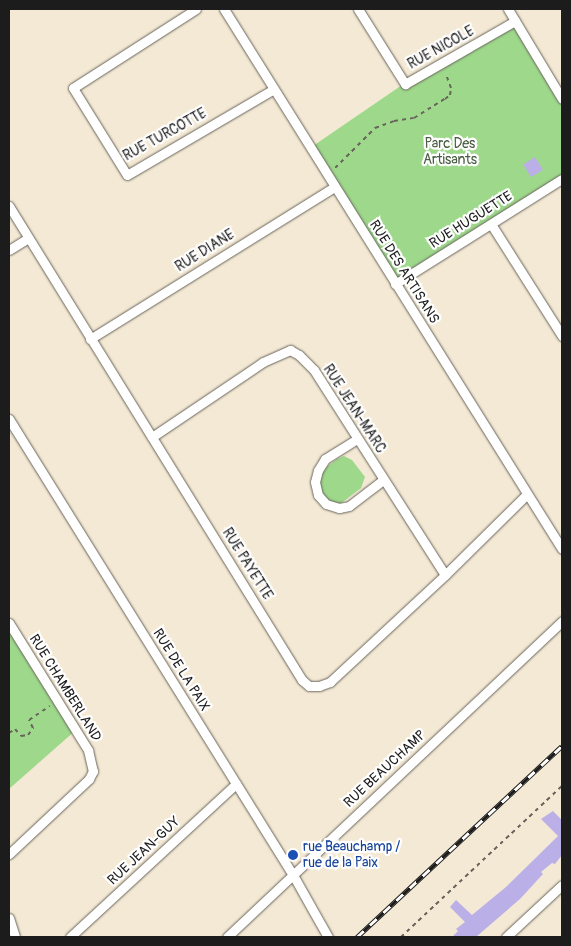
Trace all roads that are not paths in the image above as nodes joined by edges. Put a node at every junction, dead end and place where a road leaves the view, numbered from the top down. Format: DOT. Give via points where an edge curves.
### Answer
graph roads {
  1 [pos="196,9"];
  2 [pos="224,9"];
  3 [pos="358,9"];
  4 [pos="508,9"];
  5 [pos="516,21"];
  6 [pos="274,89"];
  7 [pos="562,99"];
  8 [pos="562,179"];
  9 [pos="334,187"];
  10 [pos="9,206"];
  11 [pos="491,224"];
  12 [pos="28,238"];
  13 [pos="9,250"];
  14 [pos="395,284"];
  15 [pos="562,336"];
  16 [pos="90,339"];
  17 [pos="9,419"];
  18 [pos="152,437"];
  19 [pos="357,439"];
  20 [pos="383,480"];
  21 [pos="527,494"];
  22 [pos="562,550"];
  23 [pos="445,575"];
  24 [pos="562,621"];
  25 [pos="9,623"];
  26 [pos="236,784"];
  27 [pos="9,854"];
  28 [pos="293,876"];
  29 [pos="562,885"];
  30 [pos="9,918"];
  31 [pos="15,937"];
  32 [pos="70,937"];
  33 [pos="227,937"];
  34 [pos="328,937"];
  35 [pos="506,937"];
  1 -- 6 [label="street, RUE TURCOTTE" via="73,88 127,175"];
  2 -- 6 [label="street, RUE DES ARTISANS"];
  3 -- 5 [label="street, RUE NICOLE" via="404,84"];
  4 -- 5 [label="street"];
  5 -- 7 [label="street"];
  6 -- 9 [label="street, RUE DES ARTISANS"];
  8 -- 11 [label="street, RUE HUGUETTE"];
  9 -- 14 [label="street, RUE DES ARTISANS"];
  9 -- 16 [label="street, RUE DIANE"];
  10 -- 12 [label="street, RUE PAYETTE"];
  11 -- 14 [label="street, RUE HUGUETTE"];
  11 -- 15 [label="street"];
  12 -- 13 [label="street"];
  12 -- 16 [label="street, RUE PAYETTE"];
  14 -- 21 [label="street, RUE DES ARTISANS"];
  16 -- 18 [label="street, RUE PAYETTE"];
  17 -- 26 [label="street, RUE DE LA PAIX"];
  18 -- 19 [label="street, RUE JEAN-MARC" via="263,362 290,350 314,370"];
  18 -- 23 [label="street, RUE PAYETTE" via="302,680 310,686 330,682"];
  19 -- 20 [label="street, RUE JEAN-MARC"];
  19 -- 20 [label="street" via="325,459 315,482 318,495 326,504 339,508 349,506"];
  20 -- 23 [label="street, RUE JEAN-MARC"];
  21 -- 22 [label="street, RUE DES ARTISANS"];
  21 -- 23 [label="street, RUE PAYETTE"];
  24 -- 28 [label="street, RUE BEAUCHAMP"];
  25 -- 27 [label="street, RUE CHAMBERLAND" via="88,750 93,771"];
  26 -- 28 [label="street, RUE DE LA PAIX"];
  26 -- 32 [label="street, RUE JEAN-GUY"];
  28 -- 33 [label="street, RUE BEAUCHAMP"];
  28 -- 34 [label="street, RUE DE LA PAIX"];
  29 -- 35 [label="street"];
  30 -- 31 [label="street"];
}
